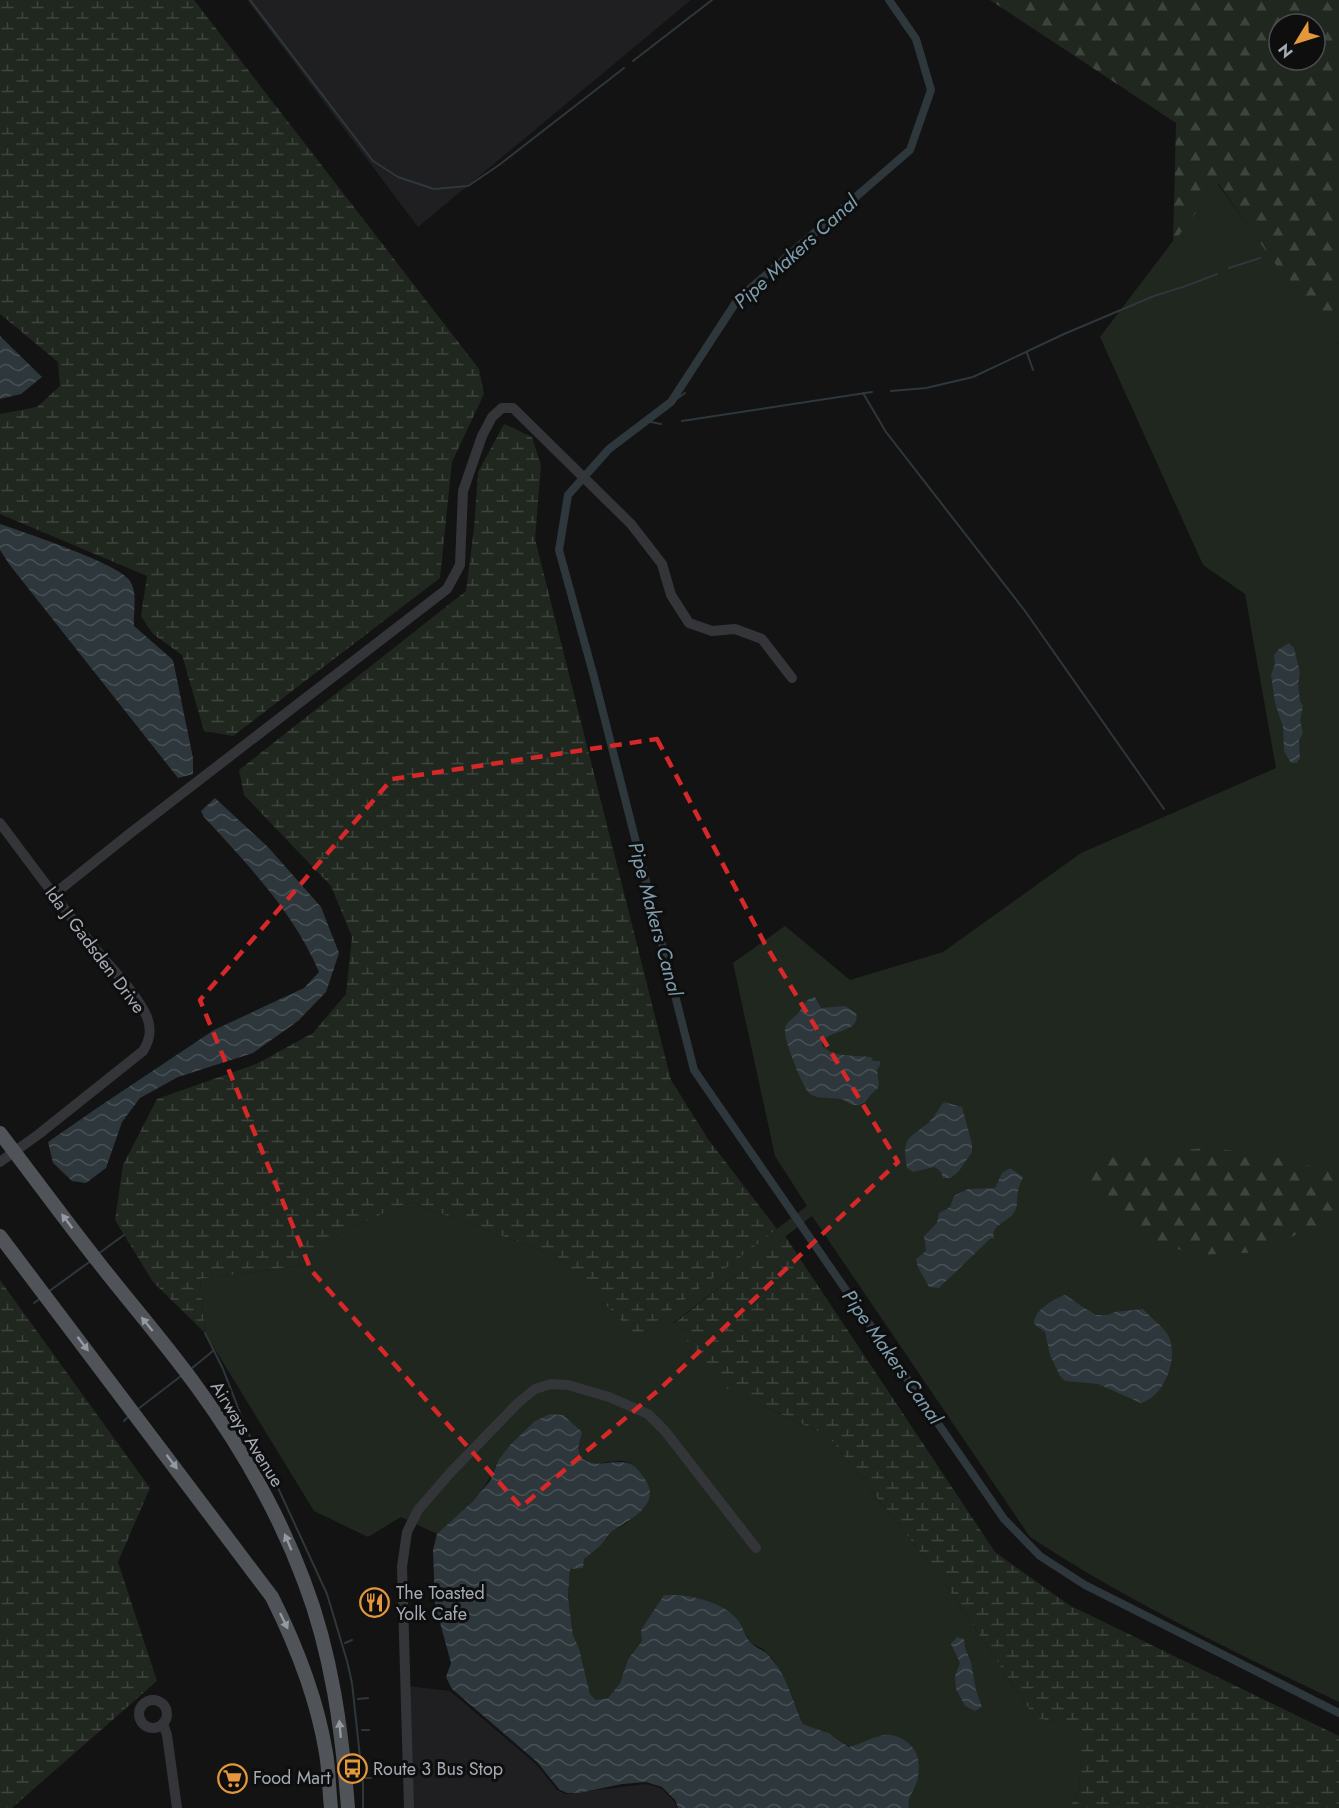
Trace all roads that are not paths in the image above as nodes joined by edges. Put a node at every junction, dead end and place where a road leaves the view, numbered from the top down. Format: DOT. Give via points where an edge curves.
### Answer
graph roads {
  1 [pos="792,678"];
  2 [pos="0,823"];
  3 [pos="53,895"];
  4 [pos="0,1132"];
  5 [pos="14,1151"];
  6 [pos="0,1162"];
  7 [pos="0,1236"];
  8 [pos="0,1240"];
  9 [pos="18,1259"];
  10 [pos="756,1548"];
  11 [pos="163,1724"];
  12 [pos="348,1807"];
  13 [pos="177,1808"];
  14 [pos="331,1808"];
  15 [pos="409,1808"];
  1 -- 3 [label="street" via="762,639 735,629 712,631 689,623 671,595 662,564 631,524 513,408 502,408 482,436 463,491 460,566 447,589"];
  2 -- 3 [label="street, Ida J Gadsden Drive"];
  3 -- 5 [label="street, Ida J Gadsden Drive" via="146,1015 150,1041 143,1051"];
  4 -- 5 [label="main road, Airways Avenue"];
  5 -- 6 [label="street, Ida J Gadsden Drive"];
  12 -- 5 [label="main road, Airways Avenue, one-way" via="340,1722 320,1628 283,1530 257,1480 186,1372"];
  7 -- 9 [label="main road"];
  8 -- 9 [label="main road"];
  9 -- 14 [label="main road, one-way" via="272,1597 293,1639 314,1699 326,1754"];
  10 -- 15 [label="street" via="648,1414 568,1385 551,1384 535,1389 451,1472 418,1510 407,1532 402,1567"];
  11 -- 13 [label="street"];
}
